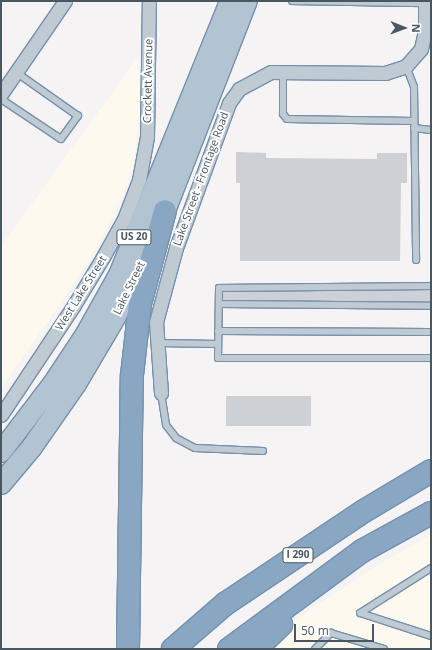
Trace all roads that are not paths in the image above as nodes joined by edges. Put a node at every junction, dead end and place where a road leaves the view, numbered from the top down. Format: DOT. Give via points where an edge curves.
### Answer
graph roads {
  1 [pos="65,1"];
  2 [pos="149,1"];
  3 [pos="230,1"];
  4 [pos="248,1"];
  5 [pos="292,1"];
  6 [pos="357,1"];
  7 [pos="391,2"];
  8 [pos="425,2"];
  9 [pos="428,26"];
  10 [pos="426,46"];
  11 [pos="406,66"];
  12 [pos="283,72"];
  13 [pos="17,73"];
  14 [pos="1,94"];
  15 [pos="1,99"];
  16 [pos="414,121"];
  17 [pos="414,128"];
  18 [pos="431,130"];
  19 [pos="144,162"];
  20 [pos="165,211"];
  21 [pos="416,260"];
  22 [pos="431,286"];
  23 [pos="219,304"];
  24 [pos="431,306"];
  25 [pos="218,331"];
  26 [pos="431,332"];
  27 [pos="158,343"];
  28 [pos="218,344"];
  29 [pos="431,358"];
  30 [pos="161,393"];
  31 [pos="1,415"];
  32 [pos="263,451"];
  33 [pos="1,452"];
  34 [pos="431,471"];
  35 [pos="1,484"];
  36 [pos="431,513"];
  37 [pos="362,551"];
  38 [pos="431,568"];
  39 [pos="431,636"];
  40 [pos="128,644"];
  41 [pos="173,649"];
  42 [pos="229,649"];
  43 [pos="256,649"];
  44 [pos="315,649"];
  45 [pos="384,649"];
  1 -- 13 [label="street"];
  2 -- 19 [label="street, Crockett Avenue" via="149,99"];
  3 -- 33 [label="main road, Lake Street / US 20" via="119,275 86,334 53,384"];
  4 -- 20 [label="main road, Lake Street / US 20"];
  5 -- 6 [label="lane"];
  6 -- 7 [label="lane"];
  7 -- 8 [label="lane"];
  8 -- 9 [label="street, Lake Street - Frontage Road"];
  9 -- 10 [label="street, Lake Street - Frontage Road"];
  10 -- 11 [label="street, Lake Street - Frontage Road"];
  11 -- 12 [label="street, Lake Street - Frontage Road" via="386,73"];
  11 -- 16 [label="lane" via="414,87"];
  12 -- 16 [label="lane" via="283,114 287,119"];
  12 -- 27 [label="street, Lake Street - Frontage Road" via="271,72 239,89 229,104 176,248 156,322"];
  13 -- 14 [label="street"];
  13 -- 15 [label="lane" via="78,116 61,139"];
  16 -- 17 [label="lane"];
  17 -- 18 [label="lane"];
  17 -- 21 [label="lane"];
  19 -- 31 [label="street, West Lake Street" via="124,219 74,305"];
  20 -- 35 [label="main road, Lake Street" via="119,310 76,384 32,447"];
  20 -- 40 [label="highway, US 20" via="140,304 132,375"];
  22 -- 23 [label="lane" via="219,288"];
  23 -- 24 [label="lane"];
  23 -- 25 [label="lane"];
  25 -- 26 [label="lane"];
  25 -- 28 [label="lane"];
  27 -- 28 [label="lane"];
  27 -- 30 [label="street, Lake Street - Frontage Road"];
  28 -- 29 [label="lane" via="218,358"];
  30 -- 32 [label="lane" via="166,425 176,438 195,448"];
  34 -- 41 [label="highway, I 290" via="364,511 224,604"];
  36 -- 37 [label="highway"];
  37 -- 42 [label="highway"];
  37 -- 43 [label="highway"];
  38 -- 39 [label="lane" via="360,613"];
  44 -- 45 [label="lane" via="331,633"];
}
